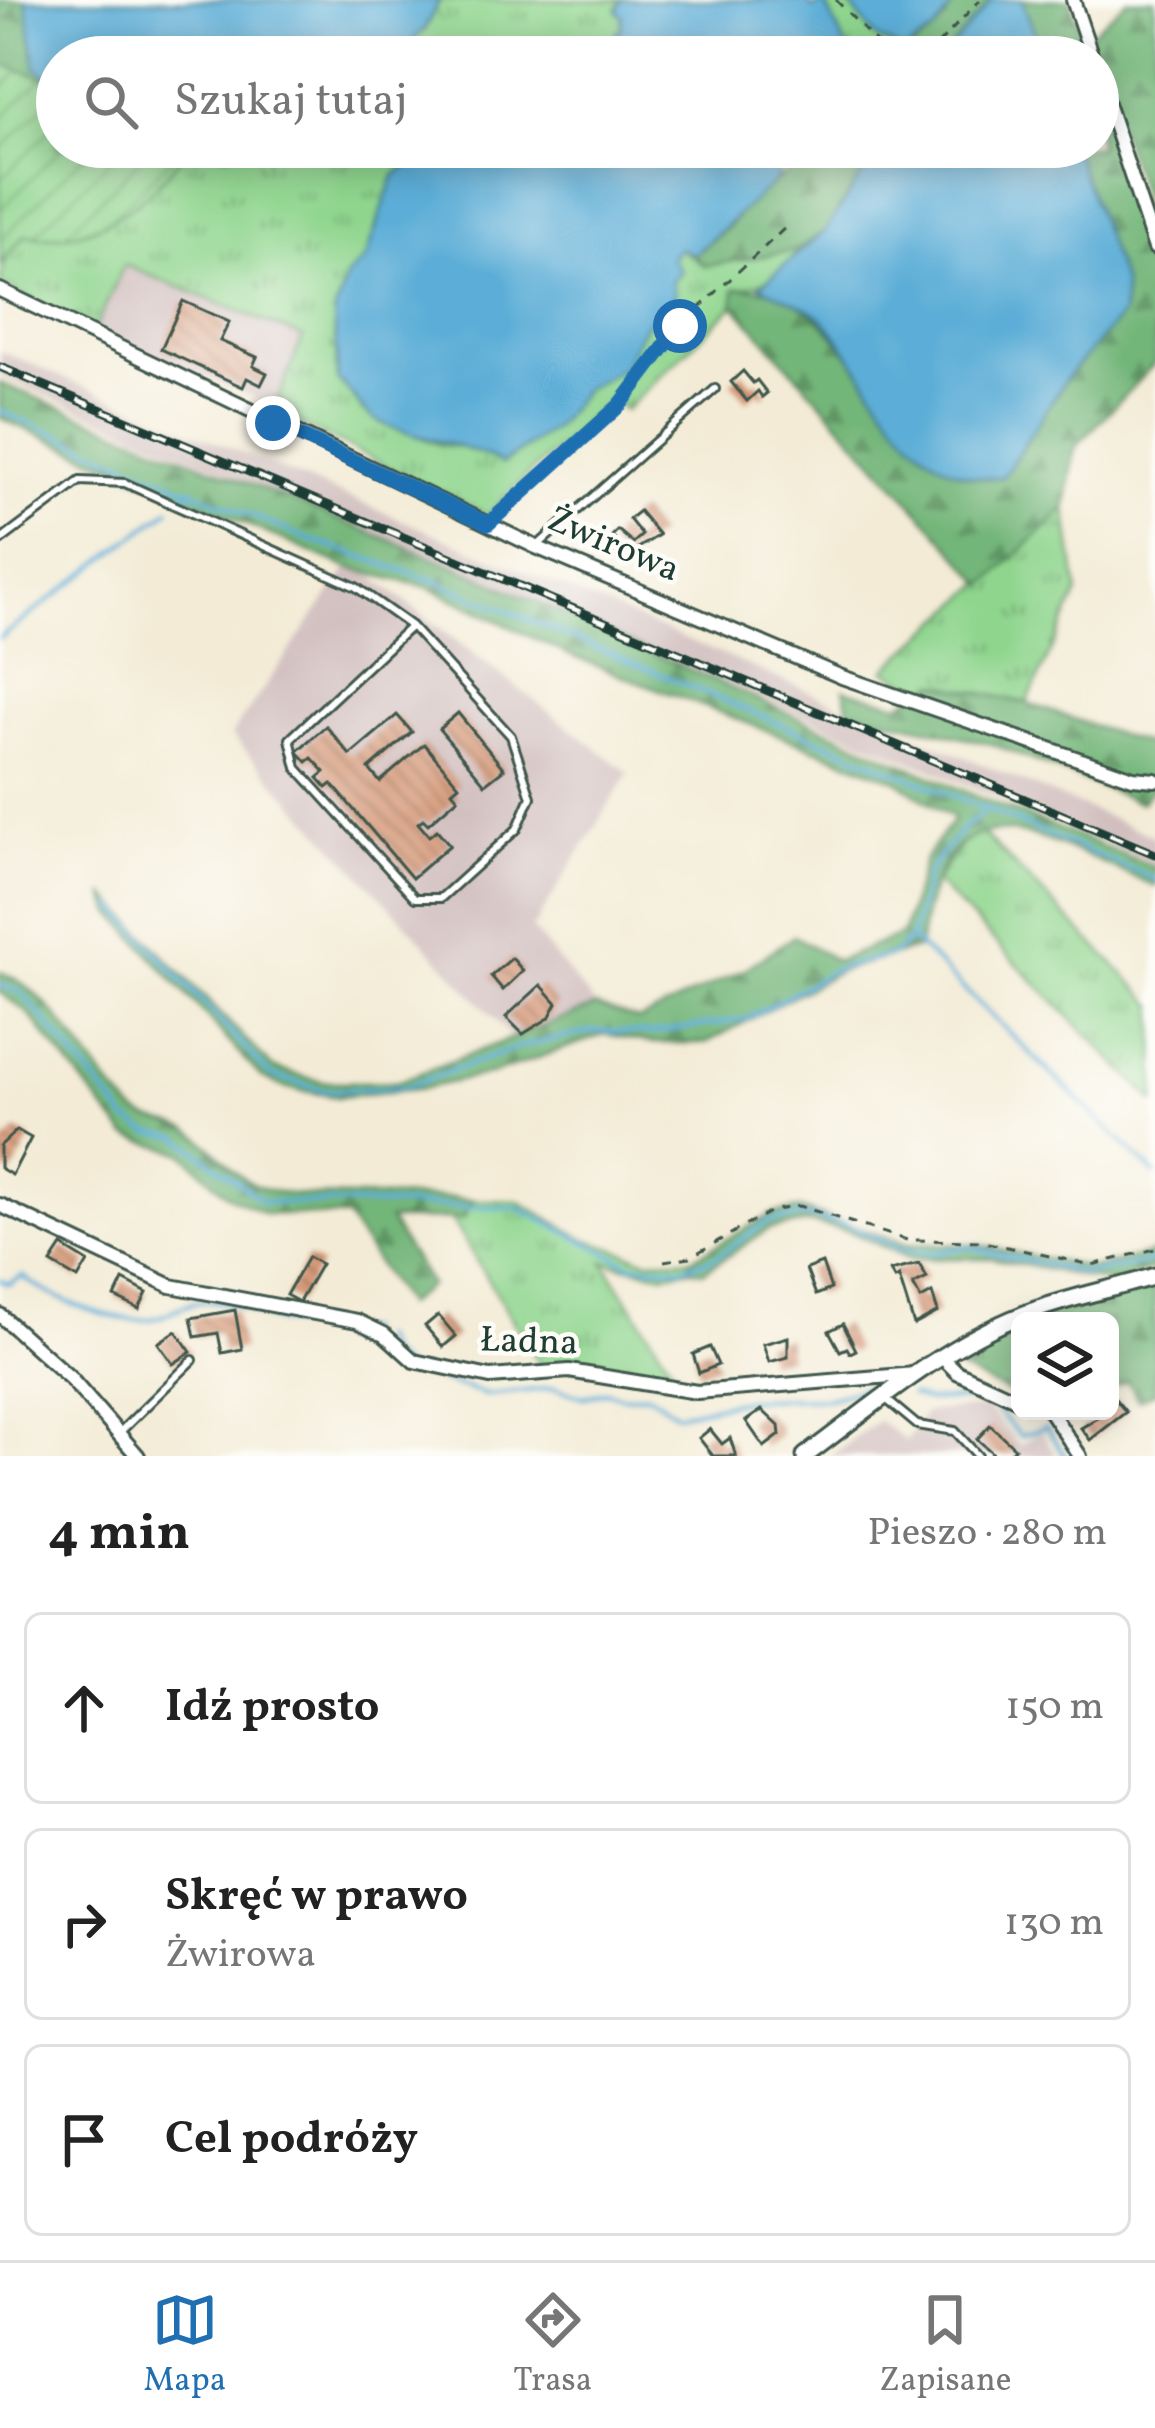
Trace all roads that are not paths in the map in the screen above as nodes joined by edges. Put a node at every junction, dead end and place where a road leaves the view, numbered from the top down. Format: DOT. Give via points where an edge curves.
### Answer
graph roads {
  1 [pos="1073,0"];
  2 [pos="1085,36"];
  3 [pos="1119,139"];
  4 [pos="1155,248"];
  5 [pos="0,290"];
  6 [pos="715,388"];
  7 [pos="0,541"];
  8 [pos="536,547"];
  9 [pos="411,626"];
  10 [pos="1155,780"];
  11 [pos="0,1205"];
  12 [pos="1155,1276"];
  13 [pos="0,1315"];
  14 [pos="941,1356"];
  15 [pos="193,1360"];
  16 [pos="916,1374"];
  17 [pos="1011,1397"];
  18 [pos="884,1398"];
  19 [pos="1057,1420"];
  20 [pos="120,1432"];
  21 [pos="138,1456"];
  22 [pos="805,1456"];
  23 [pos="979,1456"];
  24 [pos="1080,1456"];
  1 -- 2 [label="street"];
  3 -- 4 [label="street"];
  5 -- 8 [label="street, Żwirowa"];
  6 -- 8 [label="lane"];
  7 -- 9 [label="lane" via="80,481 125,483 356,587"];
  8 -- 10 [label="street, Żwirowa" via="842,677"];
  9 -- 9 [label="lane" via="290,739 297,768 416,898 441,898 517,829 531,797 512,736"];
  11 -- 16 [label="street, Ładna" via="171,1286 357,1321 414,1360 490,1377 569,1371 697,1392"];
  12 -- 14 [label="street" via="1025,1314"];
  13 -- 20 [label="street"];
  14 -- 16 [label="street"];
  14 -- 17 [label="street"];
  15 -- 20 [label="lane"];
  16 -- 18 [label="street"];
  18 -- 22 [label="street"];
  18 -- 23 [label="lane" via="917,1425 955,1431"];
  19 -- 24 [label="street"];
  20 -- 21 [label="street"];
}
